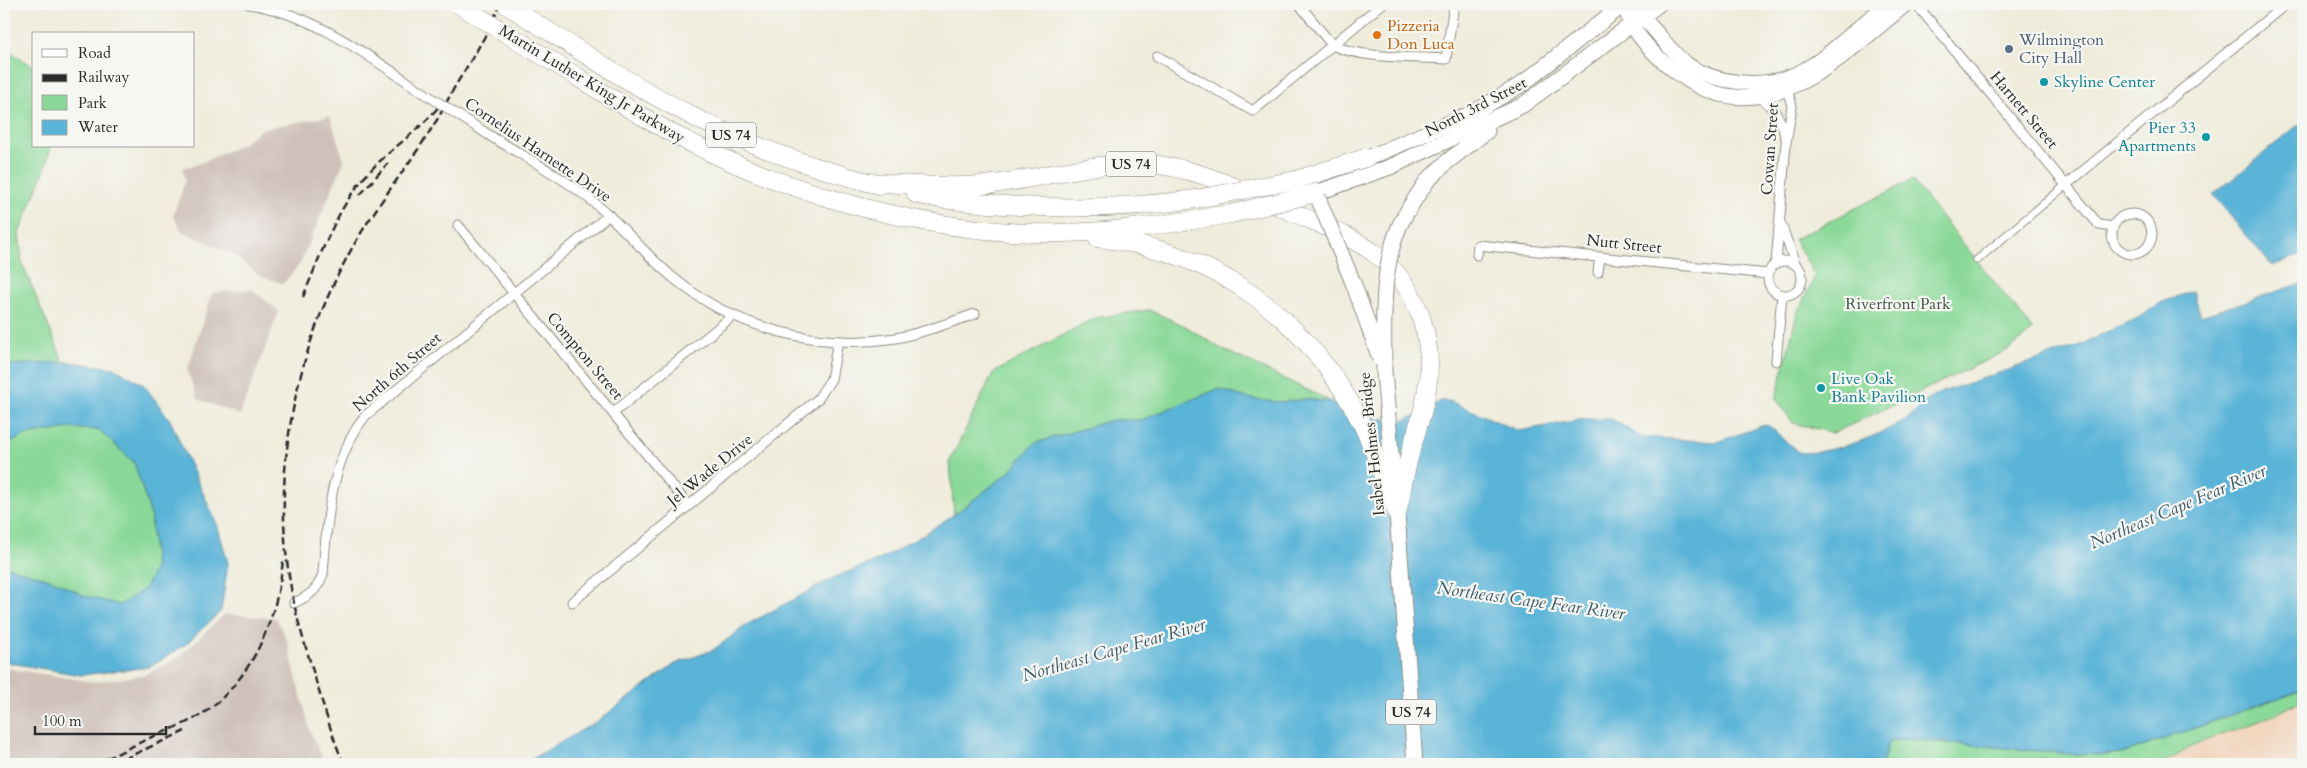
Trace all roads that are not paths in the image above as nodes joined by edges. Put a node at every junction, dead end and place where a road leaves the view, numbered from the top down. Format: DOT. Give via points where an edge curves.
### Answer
graph roads {
  1 [pos="249,4"];
  2 [pos="458,4"];
  3 [pos="505,4"];
  4 [pos="1299,4"];
  5 [pos="1382,4"];
  6 [pos="1454,4"];
  7 [pos="1624,4"];
  8 [pos="1659,4"];
  9 [pos="1888,4"];
  10 [pos="1906,4"];
  11 [pos="1916,4"];
  12 [pos="2286,4"];
  13 [pos="1637,21"];
  14 [pos="1332,45"];
  15 [pos="1157,56"];
  16 [pos="1786,85"];
  17 [pos="1758,97"];
  18 [pos="1523,105"];
  19 [pos="1786,143"];
  20 [pos="1365,158"];
  21 [pos="867,182"];
  22 [pos="2066,185"];
  23 [pos="1316,193"];
  24 [pos="609,215"];
  25 [pos="1780,222"];
  26 [pos="458,225"];
  27 [pos="2113,228"];
  28 [pos="1043,233"];
  29 [pos="1477,250"];
  30 [pos="1600,256"];
  31 [pos="1977,260"];
  32 [pos="1776,263"];
  33 [pos="1795,263"];
  34 [pos="1598,272"];
  35 [pos="1768,274"];
  36 [pos="514,294"];
  37 [pos="1782,295"];
  38 [pos="975,314"];
  39 [pos="734,315"];
  40 [pos="838,341"];
  41 [pos="1776,361"];
  42 [pos="1384,372"];
  43 [pos="613,413"];
  44 [pos="689,506"];
  45 [pos="1397,513"];
  46 [pos="572,602"];
  47 [pos="294,603"];
  48 [pos="1415,764"];
  1 -- 24 [label="street, Cornelius Harnette Drive, bridge" via="282,11 318,26 579,191"];
  2 -- 28 [label="highway, Martin Luther King Jr Parkway / US 74, bridge" via="687,141 738,164 845,202 924,220 1008,232"];
  3 -- 21 [label="highway, Martin Luther King Jr Parkway / US 74" via="685,112 739,138 818,168"];
  4 -- 14 [label="street"];
  5 -- 14 [label="street"];
  6 -- 14 [label="street" via="1446,59 1356,52"];
  7 -- 13 [label="main road"];
  7 -- 20 [label="main road, North 3rd Street" via="1522,84 1473,113"];
  8 -- 13 [label="main road, North 3rd Street"];
  9 -- 16 [label="main road"];
  10 -- 16 [label="main road" via="1824,70"];
  11 -- 22 [label="street, Harnett Street"];
  12 -- 22 [label="street"];
  13 -- 16 [label="main road" via="1674,54 1703,73 1720,80"];
  13 -- 17 [label="main road" via="1660,57 1684,78 1728,95"];
  13 -- 18 [label="main road, North 3rd Street"];
  14 -- 15 [label="street" via="1253,111"];
  16 -- 17 [label="main road"];
  16 -- 19 [label="street, Cowan Street" via="1792,106"];
  17 -- 19 [label="street" via="1770,104 1775,112 1783,126"];
  18 -- 23 [label="main road, North 3rd Street" via="1390,168"];
  18 -- 42 [label="main road, bridge" via="1448,161 1427,181 1400,226 1390,253 1386,286"];
  19 -- 25 [label="street, Cowan Street"];
  20 -- 21 [label="highway, Martin Luther King Jr Parkway, bridge" via="1296,180 1196,199 1120,208 1049,209 919,195"];
  20 -- 23 [label="main road, bridge" via="1322,184"];
  21 -- 45 [label="highway, US 74" via="964,186 1109,165 1165,166 1226,184 1321,225 1377,256 1404,283 1417,306 1426,330 1429,354 1426,396 1406,466"];
  22 -- 27 [label="street, Harnett Street" via="2099,225"];
  22 -- 31 [label="street"];
  23 -- 28 [label="highway, Martin Luther King Jr Parkway, bridge" via="1175,224"];
  23 -- 42 [label="main road, Isabel Holmes Bridge, bridge" via="1354,285"];
  24 -- 36 [label="street, North 6th Street"];
  24 -- 39 [label="street, Cornelius Harnette Drive" via="676,281"];
  25 -- 32 [label="street, Cowan Street"];
  25 -- 33 [label="street, Cowan Street"];
  26 -- 36 [label="street, Compton Street"];
  27 -- 27 [label="street" via="2115,244 2128,253 2144,250 2151,238 2150,225 2134,214 2121,217"];
  28 -- 45 [label="highway, US 74" via="1148,246 1190,260 1264,303 1296,329 1343,390 1362,423"];
  29 -- 30 [label="street, Nutt Street"];
  30 -- 34 [label="street"];
  30 -- 35 [label="street, Nutt Street"];
  32 -- 33 [label="street" via="1782,260"];
  32 -- 35 [label="street"];
  33 -- 37 [label="street" via="1802,273 1801,284 1794,294"];
  35 -- 37 [label="street" via="1768,284"];
  36 -- 43 [label="street, Compton Street"];
  36 -- 47 [label="street, North 6th Street" via="380,402 356,427 332,489 320,584 313,593"];
  37 -- 41 [label="street"];
  38 -- 40 [label="street, Cornelius Harnette Drive" via="903,336"];
  39 -- 40 [label="street, Cornelius Harnette Drive" via="764,328"];
  39 -- 43 [label="street"];
  40 -- 44 [label="street, Jel Wade Drive" via="831,379 818,399"];
  42 -- 45 [label="main road, Isabel Holmes Bridge / US 74"];
  43 -- 44 [label="street, Compton Street"];
  44 -- 46 [label="street, Jel Wade Drive"];
  45 -- 48 [label="main road, Isabel Holmes Bridge / US 74"];
}
